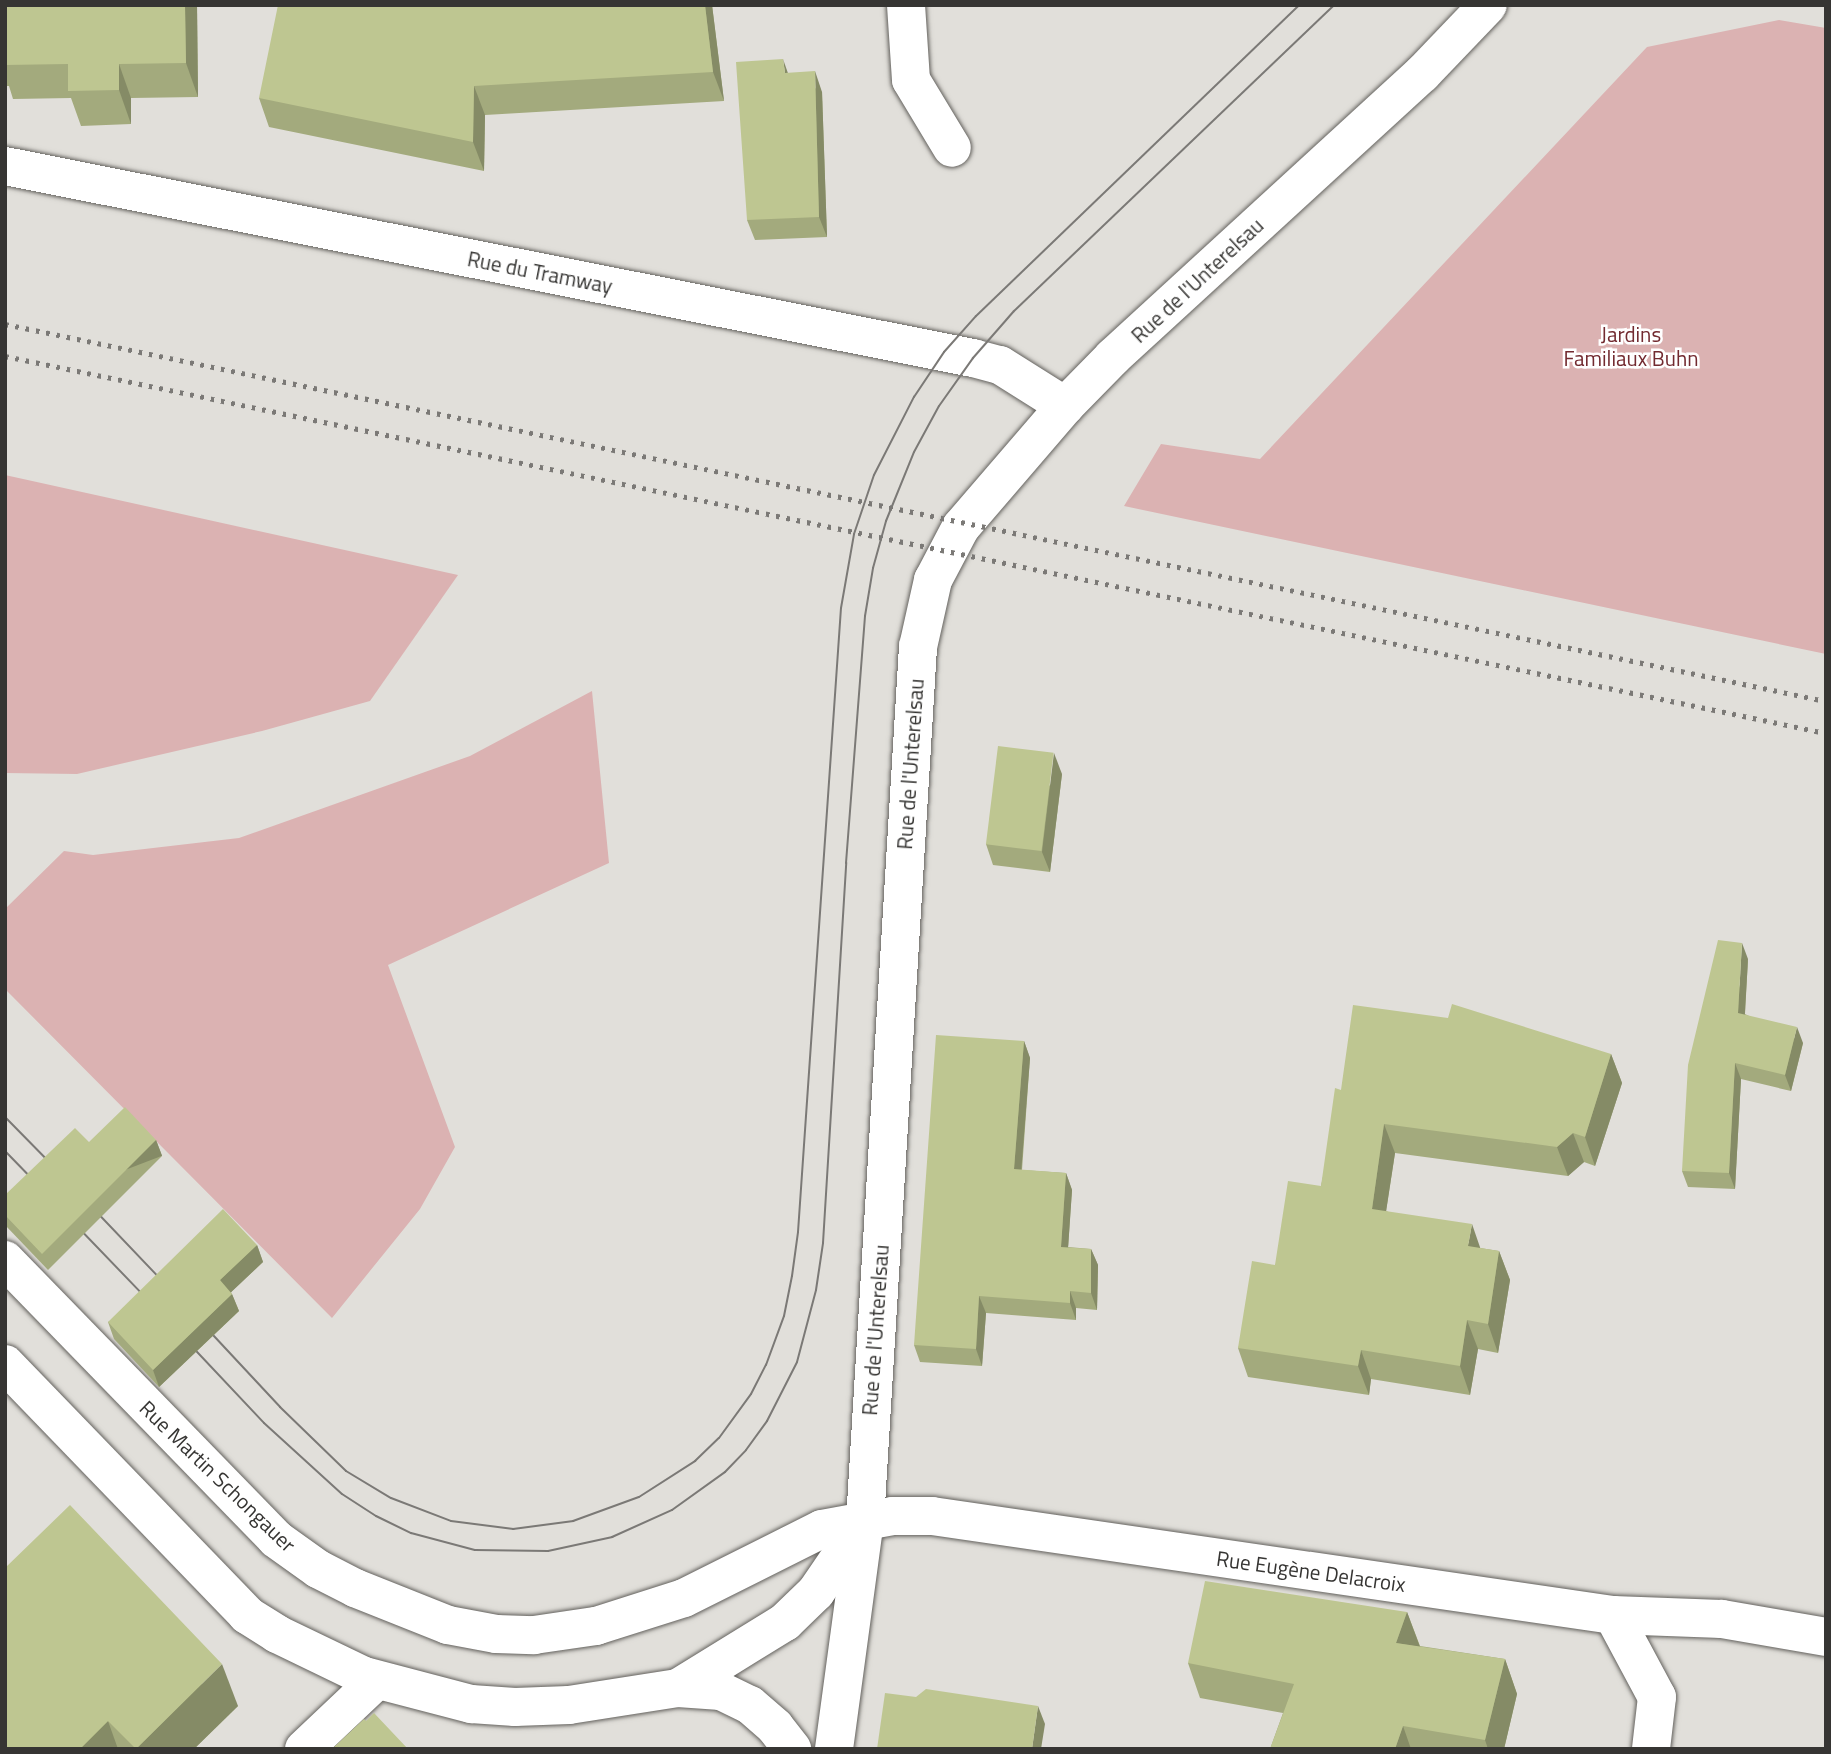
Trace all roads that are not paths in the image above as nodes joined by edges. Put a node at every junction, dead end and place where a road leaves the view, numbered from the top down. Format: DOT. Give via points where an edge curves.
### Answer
graph roads {
  1 [pos="906,5"];
  2 [pos="1488,5"];
  3 [pos="952,148"];
  4 [pos="5,166"];
  5 [pos="1065,406"];
  6 [pos="5,1260"];
  7 [pos="5,1364"];
  8 [pos="864,1521"];
  9 [pos="1613,1615"];
  10 [pos="1826,1637"];
  11 [pos="377,1680"];
  12 [pos="678,1688"];
  13 [pos="304,1749"];
  14 [pos="792,1749"];
  15 [pos="834,1749"];
  16 [pos="1651,1749"];
  1 -- 3 [label="street" via="911,80"];
  2 -- 5 [label="street, Rue de l'Unterelsau" via="1422,74"];
  4 -- 5 [label="street, Rue du Tramway" via="973,358 1000,365"];
  5 -- 8 [label="street, Rue de l'Unterelsau" via="961,527 937,571 922,619"];
  6 -- 8 [label="street, Rue Martin Schongauer" via="276,1539 355,1588 448,1625 534,1635 596,1626 684,1598 822,1529"];
  7 -- 11 [label="street" via="247,1615 311,1651"];
  8 -- 9 [label="street, Rue Eugène Delacroix" via="932,1516"];
  8 -- 12 [label="street" via="816,1592 785,1622"];
  8 -- 15 [label="street, Rue de l'Unterelsau"];
  9 -- 10 [label="street, Rue Eugène Delacroix" via="1722,1619"];
  9 -- 16 [label="street" via="1657,1697"];
  11 -- 12 [label="street" via="471,1704 515,1707 569,1705"];
  11 -- 13 [label="street"];
  12 -- 14 [label="street" via="721,1691 750,1705"];
}
